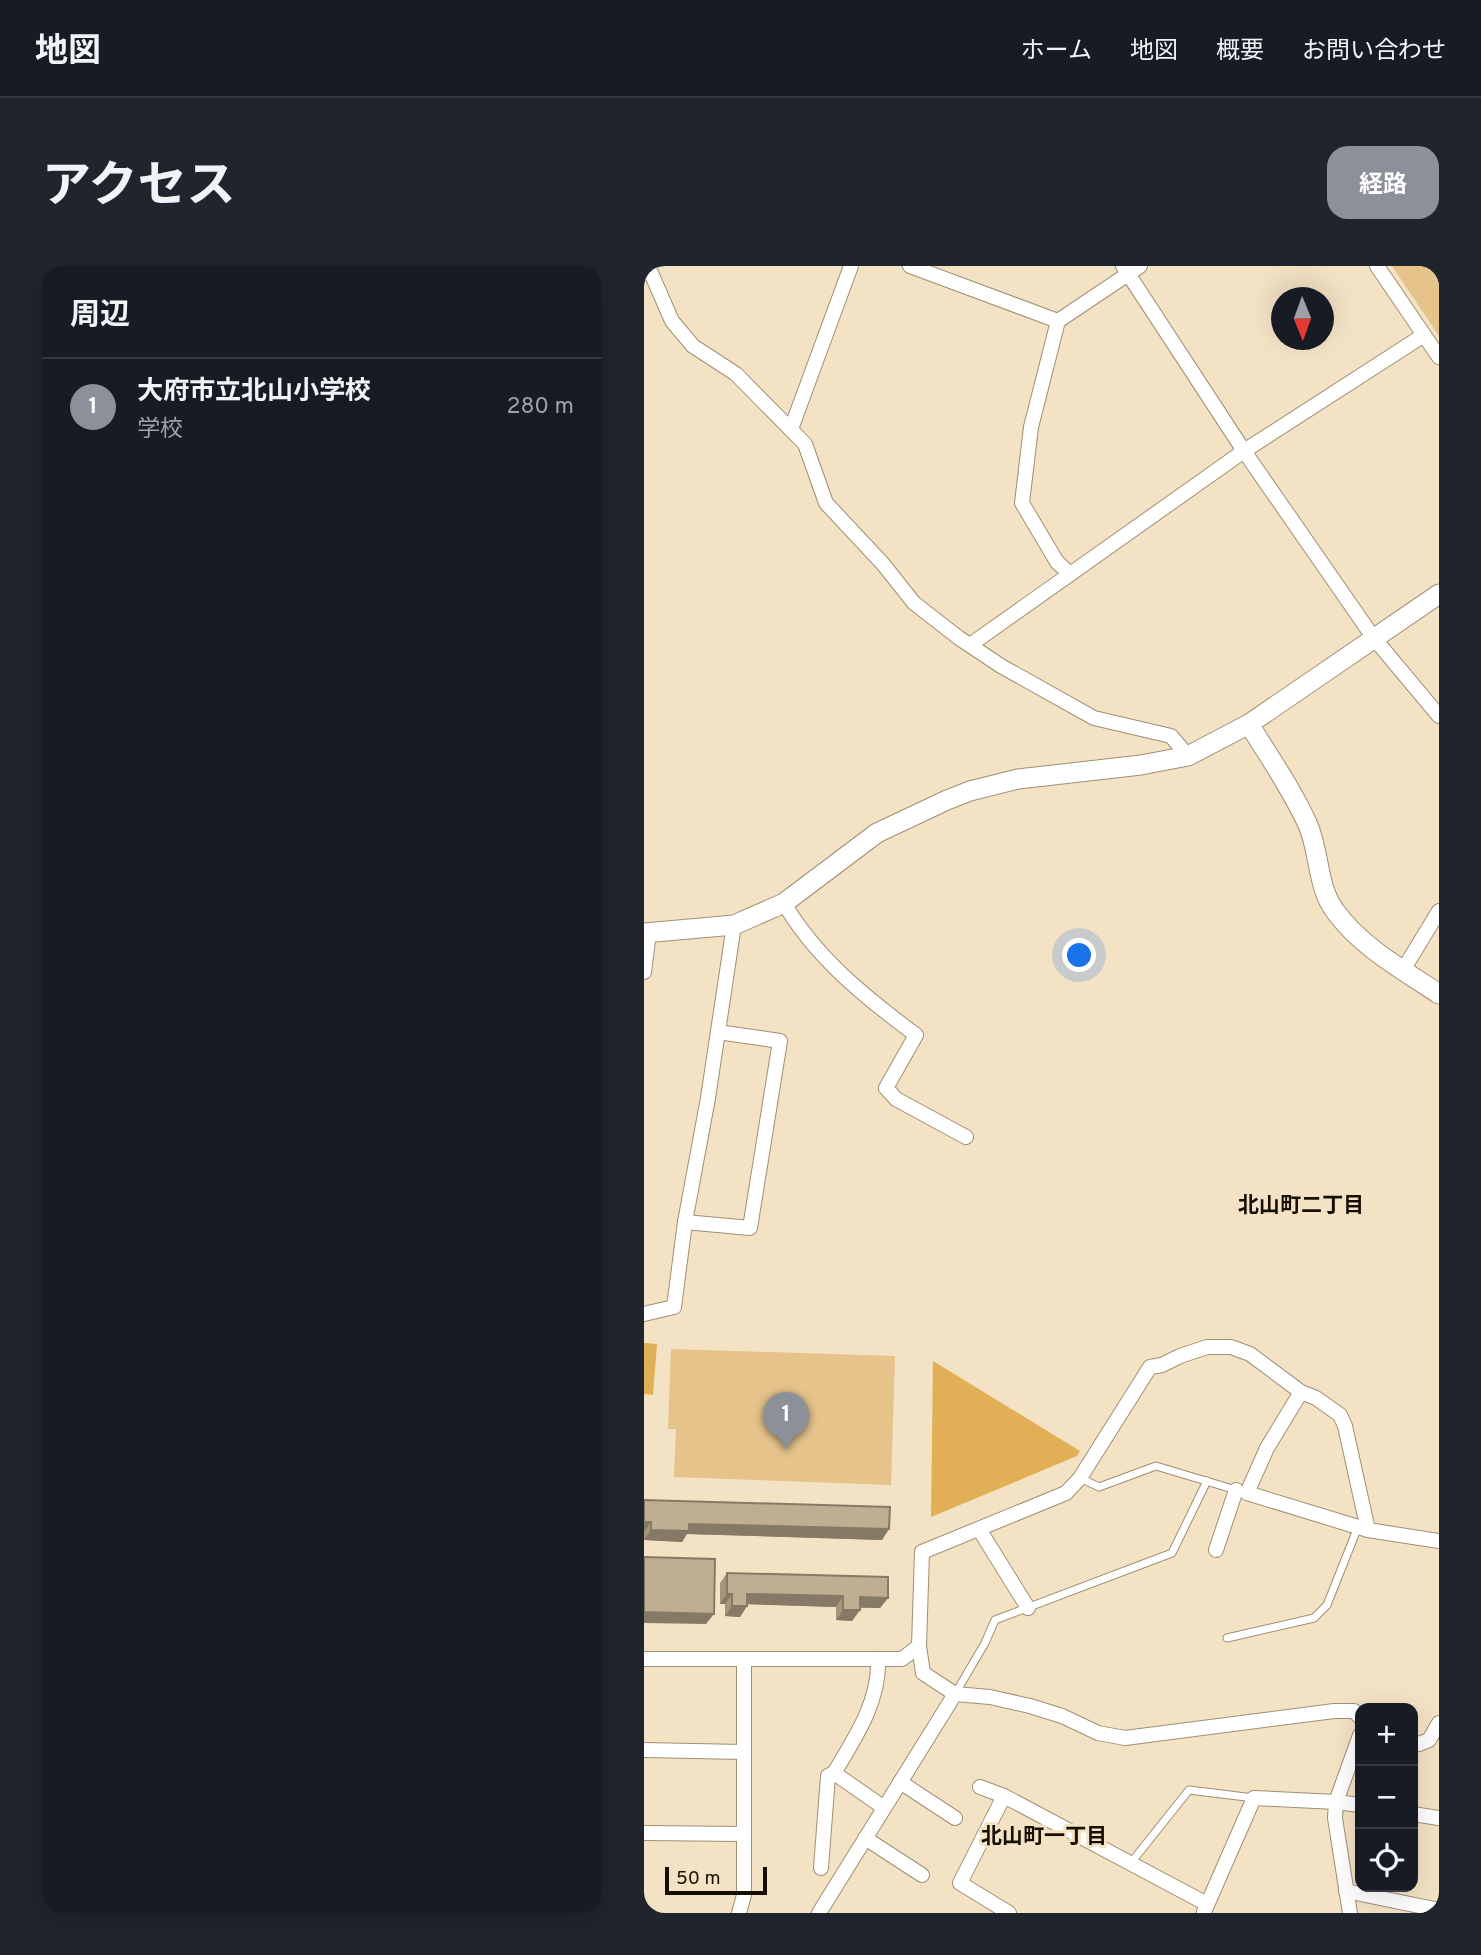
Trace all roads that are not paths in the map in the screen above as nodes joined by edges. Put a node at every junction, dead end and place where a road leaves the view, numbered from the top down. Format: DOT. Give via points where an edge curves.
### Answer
graph roads {
  1 [pos="648,266"];
  2 [pos="851,266"];
  3 [pos="910,266"];
  4 [pos="1377,266"];
  5 [pos="1131,268"];
  6 [pos="1058,321"];
  7 [pos="1424,335"];
  8 [pos="1439,357"];
  9 [pos="790,429"];
  10 [pos="1244,451"];
  11 [pos="1069,573"];
  12 [pos="1439,594"];
  13 [pos="1373,637"];
  14 [pos="970,645"];
  15 [pos="1439,716"];
  16 [pos="1248,724"];
  17 [pos="1188,757"];
  18 [pos="783,903"];
  19 [pos="1439,911"];
  20 [pos="734,925"];
  21 [pos="647,933"];
  22 [pos="1403,970"];
  23 [pos="644,972"];
  24 [pos="1439,994"];
  25 [pos="718,1032"];
  26 [pos="966,1137"];
  27 [pos="685,1222"];
  28 [pos="644,1314"];
  29 [pos="1301,1392"];
  30 [pos="1080,1478"];
  31 [pos="1207,1481"];
  32 [pos="1241,1491"];
  33 [pos="979,1529"];
  34 [pos="1363,1529"];
  35 [pos="1439,1541"];
  36 [pos="1216,1550"];
  37 [pos="1028,1608"];
  38 [pos="1227,1638"];
  39 [pos="919,1646"];
  40 [pos="644,1658"];
  41 [pos="744,1659"];
  42 [pos="878,1659"];
  43 [pos="955,1693"];
  44 [pos="1355,1713"];
  45 [pos="1439,1723"];
  46 [pos="1418,1744"];
  47 [pos="1355,1749"];
  48 [pos="644,1750"];
  49 [pos="743,1752"];
  50 [pos="834,1773"];
  51 [pos="900,1782"];
  52 [pos="981,1787"];
  53 [pos="1004,1796"];
  54 [pos="1254,1798"];
  55 [pos="1336,1802"];
  56 [pos="1355,1804"];
  57 [pos="883,1807"];
  58 [pos="1418,1815"];
  59 [pos="955,1818"];
  60 [pos="1439,1818"];
  61 [pos="644,1833"];
  62 [pos="743,1834"];
  63 [pos="865,1838"];
  64 [pos="1130,1864"];
  65 [pos="821,1868"];
  66 [pos="922,1875"];
  67 [pos="1346,1891"];
  68 [pos="1205,1909"];
  69 [pos="1439,1910"];
  70 [pos="738,1913"];
  71 [pos="819,1913"];
  72 [pos="1009,1913"];
  73 [pos="1350,1913"];
  1 -- 9 [label="street" via="672,321 693,346 736,374"];
  2 -- 9 [label="street"];
  3 -- 6 [label="street"];
  4 -- 7 [label="street"];
  5 -- 6 [label="street"];
  5 -- 10 [label="street"];
  6 -- 11 [label="street" via="1031,427 1022,503 1057,562"];
  7 -- 8 [label="street"];
  7 -- 10 [label="street"];
  9 -- 14 [label="street" via="805,444 826,503 914,603"];
  10 -- 11 [label="street"];
  10 -- 13 [label="street"];
  11 -- 14 [label="street"];
  12 -- 13 [label="street"];
  13 -- 15 [label="street"];
  13 -- 16 [label="street"];
  14 -- 17 [label="street" via="1094,718 1171,736"];
  16 -- 17 [label="street"];
  16 -- 22 [label="street" via="1292,792 1309,828 1323,890 1334,910 1361,940"];
  17 -- 18 [label="street" via="1018,779 970,791 877,833"];
  18 -- 20 [label="street"];
  18 -- 26 [label="street" via="809,942 877,1006 916,1035 886,1088 896,1099"];
  19 -- 22 [label="street"];
  20 -- 21 [label="street"];
  20 -- 25 [label="street"];
  21 -- 23 [label="street"];
  22 -- 24 [label="street"];
  25 -- 27 [label="street"];
  25 -- 27 [label="street" via="780,1041 750,1228"];
  27 -- 28 [label="street" via="674,1307"];
  29 -- 30 [label="street" via="1250,1354 1231,1347 1207,1347 1150,1367"];
  29 -- 32 [label="street"];
  29 -- 34 [label="street" via="1340,1415 1345,1426"];
  30 -- 31 [label="lane" via="1099,1487 1156,1466"];
  30 -- 33 [label="street" via="1066,1493"];
  31 -- 32 [label="lane"];
  31 -- 37 [label="lane" via="1172,1553"];
  32 -- 34 [label="street"];
  32 -- 36 [label="street"];
  33 -- 37 [label="street"];
  33 -- 39 [label="street" via="922,1552"];
  34 -- 35 [label="street"];
  34 -- 38 [label="lane" via="1327,1605 1314,1618"];
  37 -- 43 [label="lane" via="995,1620"];
  39 -- 42 [label="street" via="902,1659"];
  39 -- 43 [label="street" via="923,1673"];
  40 -- 41 [label="street"];
  41 -- 42 [label="street"];
  41 -- 49 [label="street"];
  42 -- 50 [label="street" via="879,1674 869,1711"];
  43 -- 44 [label="street" via="1030,1706 1098,1733 1125,1738 1334,1711"];
  43 -- 51 [label="street"];
  45 -- 46 [label="street" via="1429,1740"];
  47 -- 55 [label="street"];
  48 -- 49 [label="street"];
  49 -- 62 [label="street"];
  50 -- 57 [label="street"];
  50 -- 65 [label="street" via="828,1776"];
  51 -- 57 [label="street"];
  51 -- 59 [label="street"];
  52 -- 53 [label="street"];
  53 -- 64 [label="street"];
  53 -- 72 [label="street" via="960,1883"];
  54 -- 55 [label="street"];
  54 -- 64 [label="lane" via="1189,1790"];
  54 -- 68 [label="street"];
  55 -- 56 [label="street"];
  55 -- 67 [label="street"];
  57 -- 63 [label="street"];
  58 -- 60 [label="street"];
  61 -- 62 [label="street"];
  62 -- 70 [label="street" via="744,1895"];
  63 -- 66 [label="street"];
  63 -- 71 [label="street"];
  64 -- 68 [label="street"];
  67 -- 69 [label="street"];
  67 -- 73 [label="street"];
}
